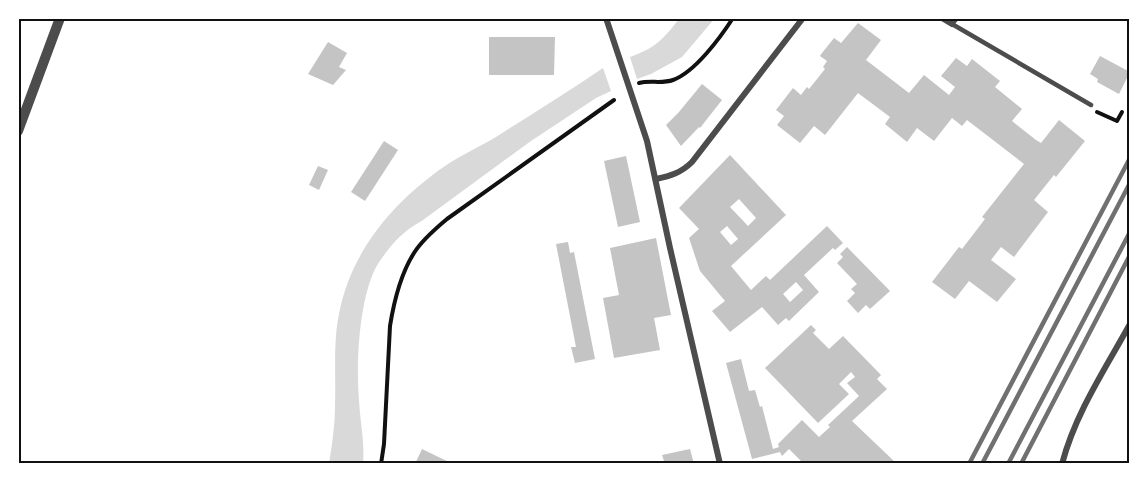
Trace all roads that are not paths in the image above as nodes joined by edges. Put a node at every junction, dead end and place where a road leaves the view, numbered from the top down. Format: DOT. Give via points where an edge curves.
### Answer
graph roads {
  1 [pos="60,18"];
  2 [pos="803,18"];
  3 [pos="942,18"];
  4 [pos="957,18"];
  5 [pos="606,20"];
  6 [pos="952,24"];
  7 [pos="1091,105"];
  8 [pos="18,131"];
  9 [pos="656,179"];
  10 [pos="1130,324"];
  11 [pos="720,464"];
  12 [pos="1062,464"];
  1 -- 8 [label="street"];
  2 -- 9 [label="street" via="692,162 676,174"];
  3 -- 6 [label="street"];
  4 -- 6 [label="lane"];
  5 -- 9 [label="street" via="644,129"];
  6 -- 7 [label="lane"];
  9 -- 11 [label="street"];
  10 -- 12 [label="street" via="1082,412"];
}
